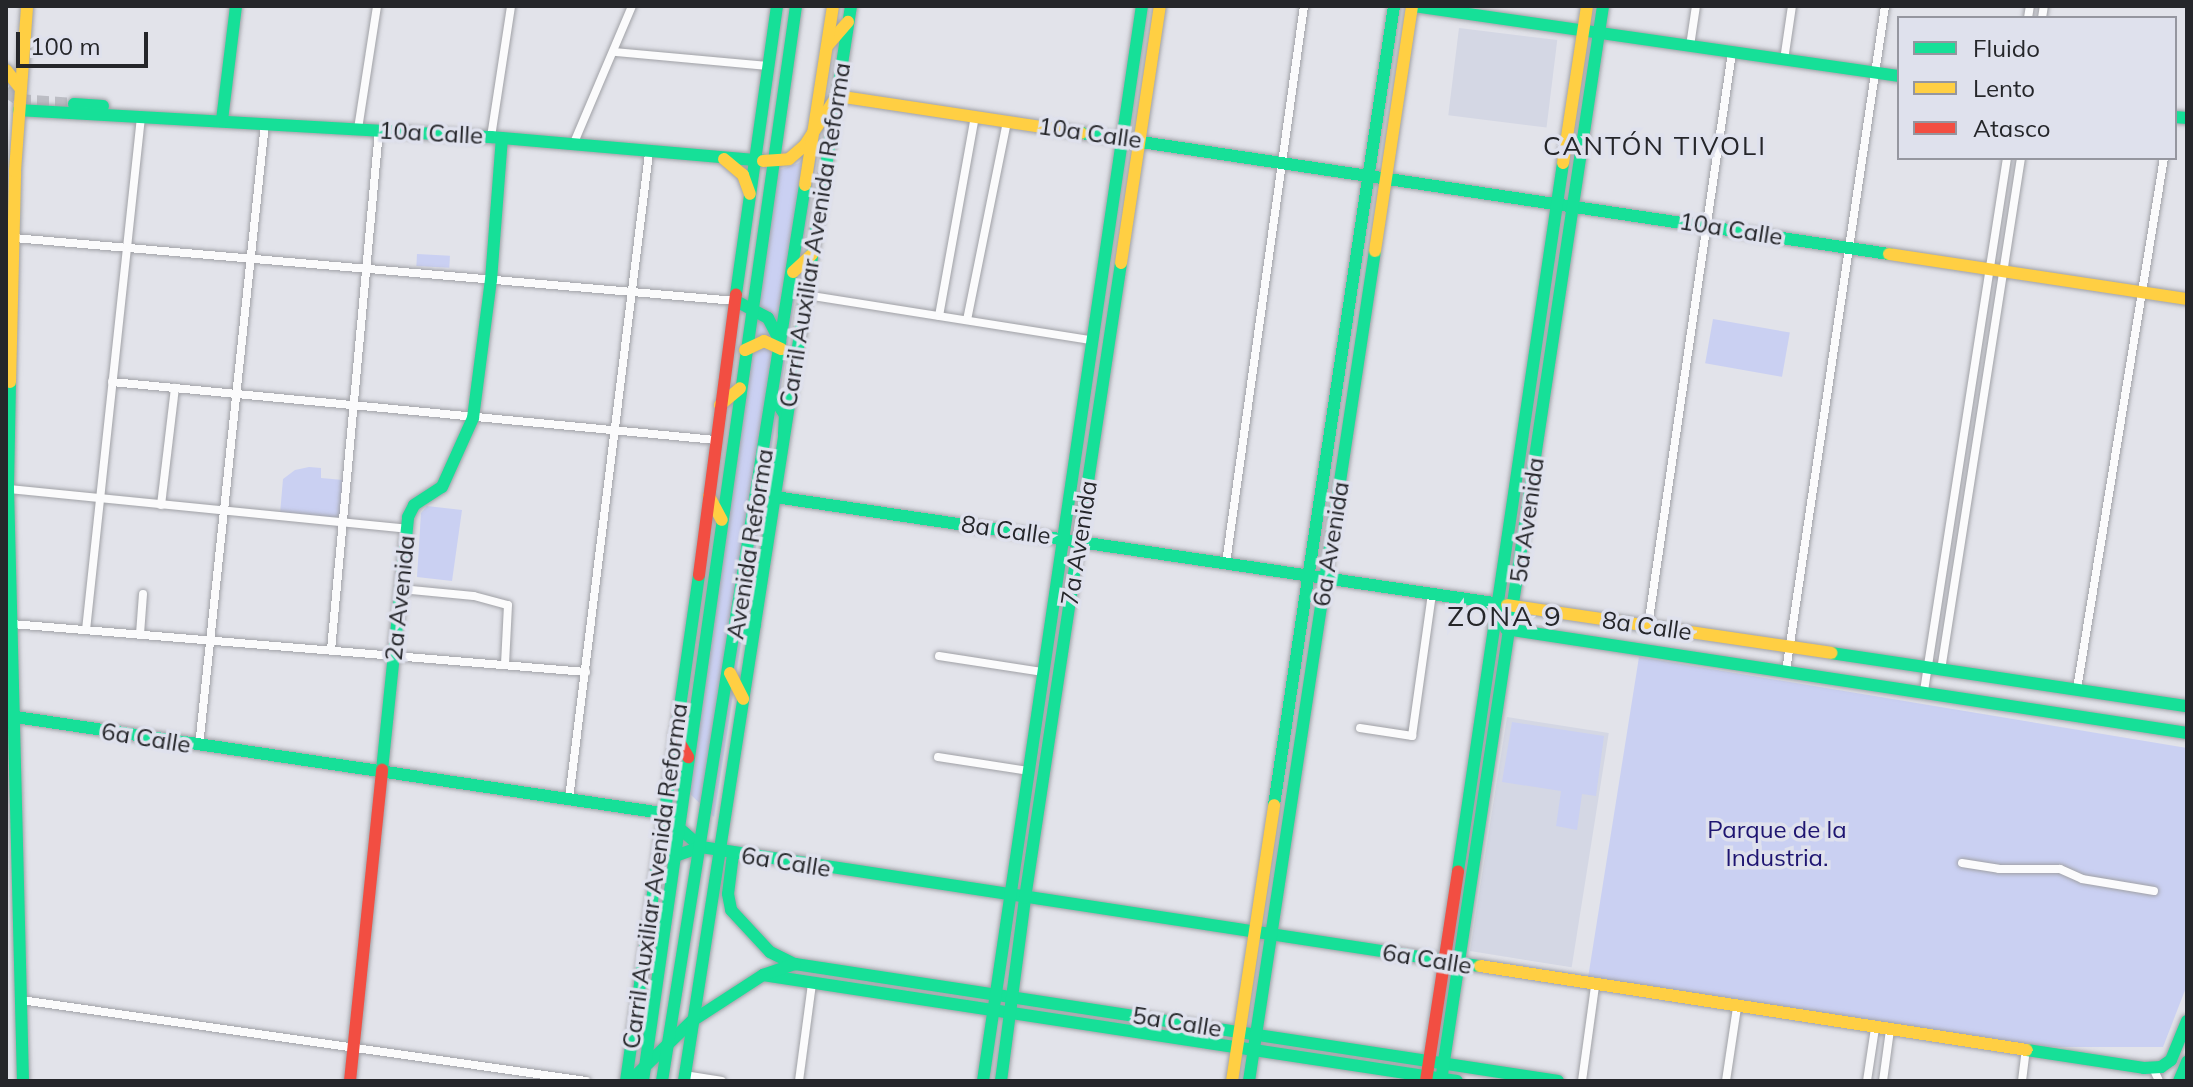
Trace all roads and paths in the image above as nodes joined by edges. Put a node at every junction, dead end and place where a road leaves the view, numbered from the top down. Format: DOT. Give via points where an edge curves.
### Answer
graph roads {
  1 [pos="27,6"];
  2 [pos="236,6"];
  3 [pos="377,6"];
  4 [pos="511,6"];
  5 [pos="632,6"];
  6 [pos="777,6"];
  7 [pos="796,6"];
  8 [pos="833,6"];
  9 [pos="851,6"];
  10 [pos="1142,6"];
  11 [pos="1160,6"];
  12 [pos="1304,6"];
  13 [pos="1394,6"];
  14 [pos="1412,6"];
  15 [pos="1587,6"];
  16 [pos="1603,6"];
  17 [pos="1696,6"];
  18 [pos="1792,6"];
  19 [pos="1885,6"];
  20 [pos="848,22"];
  21 [pos="1583,31"];
  22 [pos="1599,33"];
  23 [pos="827,46"];
  24 [pos="1690,46"];
  25 [pos="615,52"];
  26 [pos="1732,52"];
  27 [pos="1784,60"];
  28 [pos="769,66"];
  29 [pos="6,70"];
  30 [pos="1875,73"];
  31 [pos="1897,76"];
  32 [pos="20,88"];
  33 [pos="837,96"];
  34 [pos="74,104"];
  35 [pos="19,110"];
  36 [pos="975,116"];
  37 [pos="141,117"];
  38 [pos="187,118"];
  39 [pos="222,120"];
  40 [pos="1007,121"];
  41 [pos="265,123"];
  42 [pos="358,129"];
  43 [pos="379,131"];
  44 [pos="814,136"];
  45 [pos="497,137"];
  46 [pos="1121,137"];
  47 [pos="1141,140"];
  48 [pos="573,145"];
  49 [pos="649,153"];
  50 [pos="724,159"];
  51 [pos="2007,160"];
  52 [pos="2021,160"];
  53 [pos="2164,160"];
  54 [pos="756,161"];
  55 [pos="1280,161"];
  56 [pos="772,162"];
  57 [pos="1369,174"];
  58 [pos="1388,177"];
  59 [pos="751,198"];
  60 [pos="1558,203"];
  61 [pos="1573,205"];
  62 [pos="1707,226"];
  63 [pos="14,238"];
  64 [pos="126,246"];
  65 [pos="1849,247"];
  66 [pos="812,254"];
  67 [pos="250,258"];
  68 [pos="1990,269"];
  69 [pos="367,270"];
  70 [pos="2006,271"];
  71 [pos="793,272"];
  72 [pos="491,280"];
  73 [pos="633,292"];
  74 [pos="2142,292"];
  75 [pos="806,295"];
  76 [pos="2187,299"];
  77 [pos="736,301"];
  78 [pos="751,307"];
  79 [pos="939,316"];
  80 [pos="967,320"];
  81 [pos="1091,340"];
  82 [pos="781,349"];
  83 [pos="745,350"];
  84 [pos="112,382"];
  85 [pos="1530,386"];
  86 [pos="175,388"];
  87 [pos="740,388"];
  88 [pos="1546,389"];
  89 [pos="236,394"];
  90 [pos="773,396"];
  91 [pos="720,405"];
  92 [pos="355,406"];
  93 [pos="473,418"];
  94 [pos="613,432"];
  95 [pos="784,434"];
  96 [pos="715,440"];
  97 [pos="8,489"];
  98 [pos="709,496"];
  99 [pos="775,497"];
  100 [pos="100,498"];
  101 [pos="161,505"];
  102 [pos="224,511"];
  103 [pos="722,520"];
  104 [pos="345,523"];
  105 [pos="408,529"];
  106 [pos="1061,538"];
  107 [pos="1079,541"];
  108 [pos="1226,563"];
  109 [pos="1308,576"];
  110 [pos="1324,579"];
  111 [pos="401,589"];
  112 [pos="143,594"];
  113 [pos="1432,594"];
  114 [pos="1497,604"];
  115 [pos="1515,606"];
  116 [pos="12,624"];
  117 [pos="755,625"];
  118 [pos="1648,626"];
  119 [pos="1494,628"];
  120 [pos="86,630"];
  121 [pos="1511,630"];
  122 [pos="140,634"];
  123 [pos="737,634"];
  124 [pos="210,640"];
  125 [pos="1789,647"];
  126 [pos="331,650"];
  127 [pos="394,656"];
  128 [pos="939,656"];
  129 [pos="505,665"];
  130 [pos="1935,669"];
  131 [pos="1786,671"];
  132 [pos="586,672"];
  133 [pos="1042,672"];
  134 [pos="730,673"];
  135 [pos="2077,689"];
  136 [pos="1924,691"];
  137 [pos="743,699"];
  138 [pos="2187,706"];
  139 [pos="10,716"];
  140 [pos="1360,728"];
  141 [pos="2187,733"];
  142 [pos="675,735"];
  143 [pos="199,747"];
  144 [pos="688,757"];
  145 [pos="938,757"];
  146 [pos="1028,771"];
  147 [pos="380,772"];
  148 [pos="569,799"];
  149 [pos="662,813"];
  150 [pos="678,824"];
  151 [pos="701,847"];
  152 [pos="719,851"];
  153 [pos="733,854"];
  154 [pos="672,857"];
  155 [pos="1962,863"];
  156 [pos="2154,891"];
  157 [pos="1010,895"];
  158 [pos="1025,898"];
  159 [pos="1256,933"];
  160 [pos="1271,935"];
  161 [pos="1450,962"];
  162 [pos="795,964"];
  163 [pos="763,975"];
  164 [pos="812,983"];
  165 [pos="1595,986"];
  166 [pos="996,995"];
  167 [pos="1013,997"];
  168 [pos="21,1000"];
  169 [pos="1737,1007"];
  170 [pos="994,1010"];
  171 [pos="1011,1013"];
  172 [pos="692,1021"];
  173 [pos="2187,1021"];
  174 [pos="1875,1028"];
  175 [pos="1890,1030"];
  176 [pos="1240,1032"];
  177 [pos="1257,1035"];
  178 [pos="667,1045"];
  179 [pos="1237,1047"];
  180 [pos="353,1050"];
  181 [pos="1254,1050"];
  182 [pos="2026,1050"];
  183 [pos="1429,1061"];
  184 [pos="1444,1064"];
  185 [pos="645,1066"];
  186 [pos="2153,1068"];
  187 [pos="539,1078"];
  188 [pos="684,1078"];
  189 [pos="1426,1079"];
  190 [pos="1442,1080"];
  191 [pos="23,1081"];
  192 [pos="350,1081"];
  193 [pos="586,1081"];
  194 [pos="628,1081"];
  195 [pos="643,1081"];
  196 [pos="662,1081"];
  197 [pos="722,1081"];
  198 [pos="799,1081"];
  199 [pos="983,1081"];
  200 [pos="1001,1081"];
  201 [pos="1232,1081"];
  202 [pos="1249,1081"];
  203 [pos="1457,1081"];
  204 [pos="1558,1081"];
  205 [pos="1582,1081"];
  206 [pos="1726,1081"];
  207 [pos="1867,1081"];
  208 [pos="1883,1081"];
  209 [pos="2022,1081"];
  210 [pos="2159,1081"];
  1 -- 32 [label="main road"];
  2 -- 39 [label="main road"];
  3 -- 42 [label="street"];
  4 -- 45 [label="street, 2a Avenida"];
  5 -- 25 [label="street"];
  6 -- 28 [label="main road, Carril Auxiliar Avenida Reforma"];
  7 -- 56 [label="main road, Avenida Reforma"];
  8 -- 23 [label="main road, Avenida Reforma"];
  9 -- 20 [label="main road, Carril Auxiliar Avenida Reforma"];
  10 -- 46 [label="main road, 7a Avenida"];
  11 -- 47 [label="main road, 7a Avenida"];
  12 -- 55 [label="street"];
  13 -- 57 [label="main road, 6a Avenida"];
  14 -- 21 [label="main road"];
  14 -- 58 [label="main road, 6a Avenida"];
  15 -- 21 [label="main road, 5a Avenida"];
  16 -- 22 [label="main road, 5a Avenida"];
  17 -- 24 [label="street"];
  18 -- 27 [label="street"];
  19 -- 30 [label="street"];
  20 -- 23 [label="main road"];
  20 -- 33 [label="main road, Carril Auxiliar Avenida Reforma"];
  21 -- 22 [label="main road"];
  21 -- 60 [label="main road, 5a Avenida"];
  22 -- 24 [label="main road"];
  22 -- 61 [label="main road, 5a Avenida"];
  23 -- 44 [label="main road, Avenida Reforma"];
  24 -- 26 [label="main road"];
  25 -- 28 [label="street"];
  25 -- 48 [label="street"];
  26 -- 27 [label="main road"];
  26 -- 62 [label="street"];
  27 -- 30 [label="main road"];
  28 -- 54 [label="main road, Carril Auxiliar Avenida Reforma"];
  29 -- 32 [label="main road"];
  30 -- 31 [label="main road"];
  30 -- 65 [label="street"];
  32 -- 35 [label="main road"];
  33 -- 36 [label="main road, 10a Calle"];
  33 -- 44 [label="main road"];
  33 -- 66 [label="main road, Carril Auxiliar Avenida Reforma"];
  34 -- 38 [label="main road" via="162,110"];
  35 -- 37 [label="main road, 10a Calle"];
  35 -- 63 [label="main road"];
  36 -- 40 [label="main road, 10a Calle"];
  36 -- 79 [label="street"];
  37 -- 38 [label="main road, 10a Calle"];
  37 -- 64 [label="street"];
  38 -- 39 [label="main road, 10a Calle"];
  39 -- 41 [label="main road, 10a Calle"];
  40 -- 46 [label="main road, 10a Calle"];
  40 -- 80 [label="street"];
  41 -- 42 [label="main road, 10a Calle"];
  41 -- 67 [label="street"];
  42 -- 43 [label="main road, 10a Calle"];
  43 -- 45 [label="main road, 10a Calle"];
  43 -- 69 [label="street"];
  44 -- 56 [label="main road" via="789,159"];
  44 -- 71 [label="main road, Avenida Reforma"];
  45 -- 48 [label="main road, 10a Calle"];
  45 -- 72 [label="main road, 2a Avenida"];
  46 -- 47 [label="main road, 10a Calle"];
  46 -- 81 [label="main road, 7a Avenida"];
  47 -- 55 [label="main road, 10a Calle"];
  47 -- 107 [label="main road, 7a Avenida"];
  48 -- 49 [label="main road, 10a Calle"];
  49 -- 50 [label="main road, 10a Calle"];
  49 -- 73 [label="street"];
  50 -- 54 [label="main road, 10a Calle"];
  50 -- 59 [label="main road" via="743,175"];
  51 -- 68 [label="street"];
  52 -- 70 [label="street"];
  53 -- 74 [label="street"];
  54 -- 56 [label="main road, 10a Calle"];
  54 -- 59 [label="main road, Carril Auxiliar Avenida Reforma"];
  55 -- 57 [label="main road, 10a Calle"];
  55 -- 108 [label="street"];
  56 -- 78 [label="main road, Avenida Reforma"];
  57 -- 58 [label="main road, 10a Calle"];
  57 -- 109 [label="main road, 6a Avenida"];
  58 -- 60 [label="main road, 10a Calle"];
  58 -- 110 [label="main road, 6a Avenida"];
  59 -- 77 [label="main road, Carril Auxiliar Avenida Reforma"];
  60 -- 61 [label="main road, 10a Calle"];
  60 -- 85 [label="main road, 5a Avenida"];
  61 -- 62 [label="main road, 10a Calle"];
  61 -- 88 [label="main road, 5a Avenida"];
  62 -- 65 [label="main road, 10a Calle"];
  62 -- 118 [label="street"];
  63 -- 64 [label="street"];
  63 -- 97 [label="main road"];
  64 -- 67 [label="street"];
  64 -- 84 [label="street"];
  65 -- 68 [label="main road, 10a Calle"];
  65 -- 125 [label="street"];
  66 -- 71 [label="main road"];
  66 -- 75 [label="main road, Carril Auxiliar Avenida Reforma"];
  67 -- 69 [label="street"];
  67 -- 89 [label="street"];
  68 -- 70 [label="main road, 10a Calle"];
  68 -- 130 [label="street"];
  69 -- 72 [label="street"];
  69 -- 92 [label="street"];
  70 -- 74 [label="main road, 10a Calle"];
  70 -- 130 [label="street"];
  71 -- 82 [label="main road, Avenida Reforma"];
  72 -- 73 [label="street"];
  72 -- 93 [label="main road, 2a Avenida"];
  73 -- 77 [label="street"];
  73 -- 94 [label="street"];
  74 -- 76 [label="main road, 10a Calle"];
  74 -- 135 [label="street"];
  75 -- 79 [label="street"];
  75 -- 95 [label="main road, Carril Auxiliar Avenida Reforma"];
  77 -- 78 [label="main road"];
  77 -- 91 [label="main road, Carril Auxiliar Avenida Reforma"];
  78 -- 82 [label="main road" via="773,325"];
  78 -- 83 [label="main road, Avenida Reforma"];
  79 -- 80 [label="street"];
  80 -- 81 [label="street"];
  81 -- 106 [label="main road, 7a Avenida"];
  82 -- 83 [label="main road" via="764,341"];
  82 -- 90 [label="main road, Avenida Reforma"];
  83 -- 87 [label="main road, Avenida Reforma"];
  84 -- 86 [label="street"];
  84 -- 100 [label="street"];
  85 -- 88 [label="main road"];
  85 -- 114 [label="main road, 5a Avenida"];
  86 -- 89 [label="street"];
  86 -- 101 [label="street"];
  87 -- 91 [label="main road"];
  87 -- 103 [label="main road, Avenida Reforma"];
  88 -- 115 [label="main road, 5a Avenida"];
  89 -- 92 [label="street"];
  89 -- 102 [label="street"];
  90 -- 95 [label="main road" via="785,415"];
  90 -- 123 [label="main road, Avenida Reforma"];
  91 -- 96 [label="main road, Carril Auxiliar Avenida Reforma"];
  92 -- 93 [label="street"];
  92 -- 104 [label="street"];
  93 -- 94 [label="street"];
  93 -- 105 [label="main road, 2a Avenida" via="442,487 414,505"];
  94 -- 96 [label="street"];
  94 -- 132 [label="street"];
  95 -- 99 [label="main road, Carril Auxiliar Avenida Reforma"];
  96 -- 98 [label="main road, Carril Auxiliar Avenida Reforma"];
  97 -- 100 [label="street"];
  97 -- 116 [label="main road"];
  98 -- 103 [label="main road"];
  98 -- 142 [label="main road, Carril Auxiliar Avenida Reforma"];
  99 -- 106 [label="main road, 8a Calle"];
  99 -- 117 [label="main road, Carril Auxiliar Avenida Reforma"];
  100 -- 101 [label="street"];
  100 -- 120 [label="street"];
  101 -- 102 [label="street"];
  102 -- 104 [label="street"];
  102 -- 124 [label="street"];
  103 -- 144 [label="main road, Avenida Reforma"];
  104 -- 105 [label="street"];
  104 -- 126 [label="street"];
  105 -- 111 [label="main road, 2a Avenida"];
  106 -- 107 [label="main road, 8a Calle"];
  106 -- 133 [label="main road, 7a Avenida"];
  107 -- 108 [label="main road, 8a Calle"];
  107 -- 158 [label="main road, 7a Avenida"];
  108 -- 109 [label="main road, 8a Calle"];
  109 -- 110 [label="main road, 8a Calle"];
  109 -- 159 [label="main road, 6a Avenida"];
  110 -- 113 [label="main road, 8a Calle"];
  110 -- 160 [label="main road, 6a Avenida"];
  111 -- 127 [label="main road, 2a Avenida"];
  111 -- 129 [label="street" via="508,605"];
  112 -- 122 [label="street"];
  113 -- 114 [label="main road, 8a Calle"];
  113 -- 140 [label="street" via="1412,736"];
  114 -- 115 [label="main road, 8a Calle"];
  114 -- 119 [label="main road, 5a Avenida"];
  115 -- 118 [label="main road, 8a Calle"];
  115 -- 121 [label="main road, 5a Avenida"];
  116 -- 120 [label="street"];
  116 -- 139 [label="main road"];
  117 -- 123 [label="main road"];
  117 -- 137 [label="main road, Carril Auxiliar Avenida Reforma"];
  118 -- 125 [label="main road, 8a Calle"];
  119 -- 121 [label="main road, 8a Calle"];
  119 -- 161 [label="main road, 5a Avenida"];
  120 -- 122 [label="street"];
  121 -- 131 [label="main road, 8a Calle"];
  121 -- 161 [label="main road, 5a Avenida"];
  122 -- 124 [label="street"];
  123 -- 134 [label="main road, Avenida Reforma"];
  124 -- 126 [label="street"];
  124 -- 143 [label="street"];
  125 -- 130 [label="main road, 8a Calle"];
  125 -- 131 [label="street"];
  126 -- 127 [label="street"];
  127 -- 129 [label="street"];
  127 -- 147 [label="main road, 2a Avenida"];
  128 -- 133 [label="street"];
  129 -- 132 [label="street"];
  130 -- 135 [label="main road, 8a Calle"];
  130 -- 136 [label="street"];
  131 -- 136 [label="main road, 8a Calle"];
  132 -- 148 [label="street"];
  133 -- 146 [label="main road, 7a Avenida"];
  134 -- 137 [label="main road"];
  134 -- 151 [label="main road, Avenida Reforma"];
  135 -- 138 [label="main road, 8a Calle"];
  136 -- 141 [label="main road, 8a Calle"];
  137 -- 152 [label="main road, Carril Auxiliar Avenida Reforma"];
  139 -- 143 [label="main road, 6a Calle"];
  139 -- 168 [label="main road"];
  142 -- 144 [label="main road"];
  142 -- 149 [label="main road, Carril Auxiliar Avenida Reforma"];
  143 -- 147 [label="main road, 6a Calle"];
  144 -- 150 [label="main road, Avenida Reforma"];
  145 -- 146 [label="street"];
  146 -- 157 [label="main road, 7a Avenida"];
  147 -- 148 [label="main road, 6a Calle"];
  147 -- 180 [label="main road, 2a Avenida"];
  148 -- 149 [label="main road, 6a Calle"];
  149 -- 150 [label="main road, 6a Calle"];
  149 -- 194 [label="main road, Carril Auxiliar Avenida Reforma"];
  150 -- 151 [label="main road, 6a Calle"];
  150 -- 154 [label="main road, Avenida Reforma"];
  151 -- 152 [label="main road, 6a Calle"];
  151 -- 154 [label="main road"];
  151 -- 178 [label="main road, Avenida Reforma"];
  152 -- 153 [label="main road, 6a Calle"];
  152 -- 172 [label="main road, Carril Auxiliar Avenida Reforma"];
  153 -- 157 [label="main road, 6a Calle"];
  153 -- 162 [label="main road, 5a Calle" via="731,910 770,952"];
  154 -- 185 [label="main road, Avenida Reforma"];
  155 -- 156 [label="street" via="2060,869 2082,879"];
  157 -- 158 [label="main road, 6a Calle"];
  157 -- 166 [label="main road, 7a Avenida"];
  158 -- 159 [label="main road, 6a Calle"];
  158 -- 167 [label="main road, 7a Avenida"];
  159 -- 160 [label="main road, 6a Calle"];
  159 -- 176 [label="main road, 6a Avenida"];
  160 -- 161 [label="main road, 6a Calle"];
  160 -- 177 [label="main road, 6a Avenida"];
  161 -- 165 [label="main road, 6a Calle"];
  161 -- 183 [label="main road, 5a Avenida"];
  161 -- 184 [label="main road, 5a Avenida"];
  162 -- 163 [label="main road, 5a Calle"];
  162 -- 166 [label="main road, 5a Calle"];
  163 -- 164 [label="main road, 5a Calle"];
  163 -- 172 [label="main road, 5a Calle"];
  164 -- 170 [label="main road, 5a Calle"];
  164 -- 198 [label="street"];
  165 -- 169 [label="main road, 6a Calle"];
  165 -- 205 [label="street"];
  166 -- 167 [label="main road, 5a Calle"];
  166 -- 170 [label="main road, 7a Avenida"];
  167 -- 171 [label="main road, 7a Avenida"];
  167 -- 176 [label="main road, 5a Calle"];
  168 -- 180 [label="street"];
  168 -- 191 [label="main road"];
  169 -- 174 [label="main road, 6a Calle"];
  169 -- 206 [label="street"];
  170 -- 171 [label="main road, 5a Calle"];
  170 -- 199 [label="main road, 7a Avenida"];
  171 -- 179 [label="main road, 5a Calle"];
  171 -- 200 [label="main road, 7a Avenida"];
  172 -- 178 [label="main road, 5a Calle"];
  172 -- 188 [label="main road, Carril Auxiliar Avenida Reforma"];
  173 -- 186 [label="main road" via="2173,1057"];
  174 -- 175 [label="main road, 6a Calle"];
  174 -- 207 [label="street"];
  175 -- 182 [label="main road, 6a Calle"];
  175 -- 208 [label="street"];
  176 -- 177 [label="main road, 5a Calle"];
  176 -- 179 [label="main road, 6a Avenida"];
  177 -- 181 [label="main road, 6a Avenida"];
  177 -- 183 [label="main road, 5a Calle"];
  178 -- 185 [label="main road, 5a Calle"];
  178 -- 196 [label="main road, Avenida Reforma"];
  179 -- 181 [label="main road, 5a Calle"];
  179 -- 201 [label="main road, 6a Avenida"];
  180 -- 187 [label="street"];
  180 -- 192 [label="main road, 2a Avenida"];
  181 -- 189 [label="main road, 5a Calle"];
  181 -- 202 [label="main road, 6a Avenida"];
  182 -- 186 [label="main road, 6a Calle"];
  182 -- 209 [label="street"];
  183 -- 184 [label="main road, 5a Calle"];
  183 -- 189 [label="main road, 5a Avenida"];
  184 -- 190 [label="main road, 5a Avenida"];
  184 -- 204 [label="main road, 5a Calle"];
  185 -- 194 [label="main road, 5a Calle"];
  185 -- 195 [label="main road, Avenida Reforma"];
  186 -- 210 [label="street"];
  187 -- 193 [label="street"];
  188 -- 197 [label="street"];
  189 -- 190 [label="main road, 5a Calle"];
  190 -- 203 [label="main road, 5a Calle"];
}
